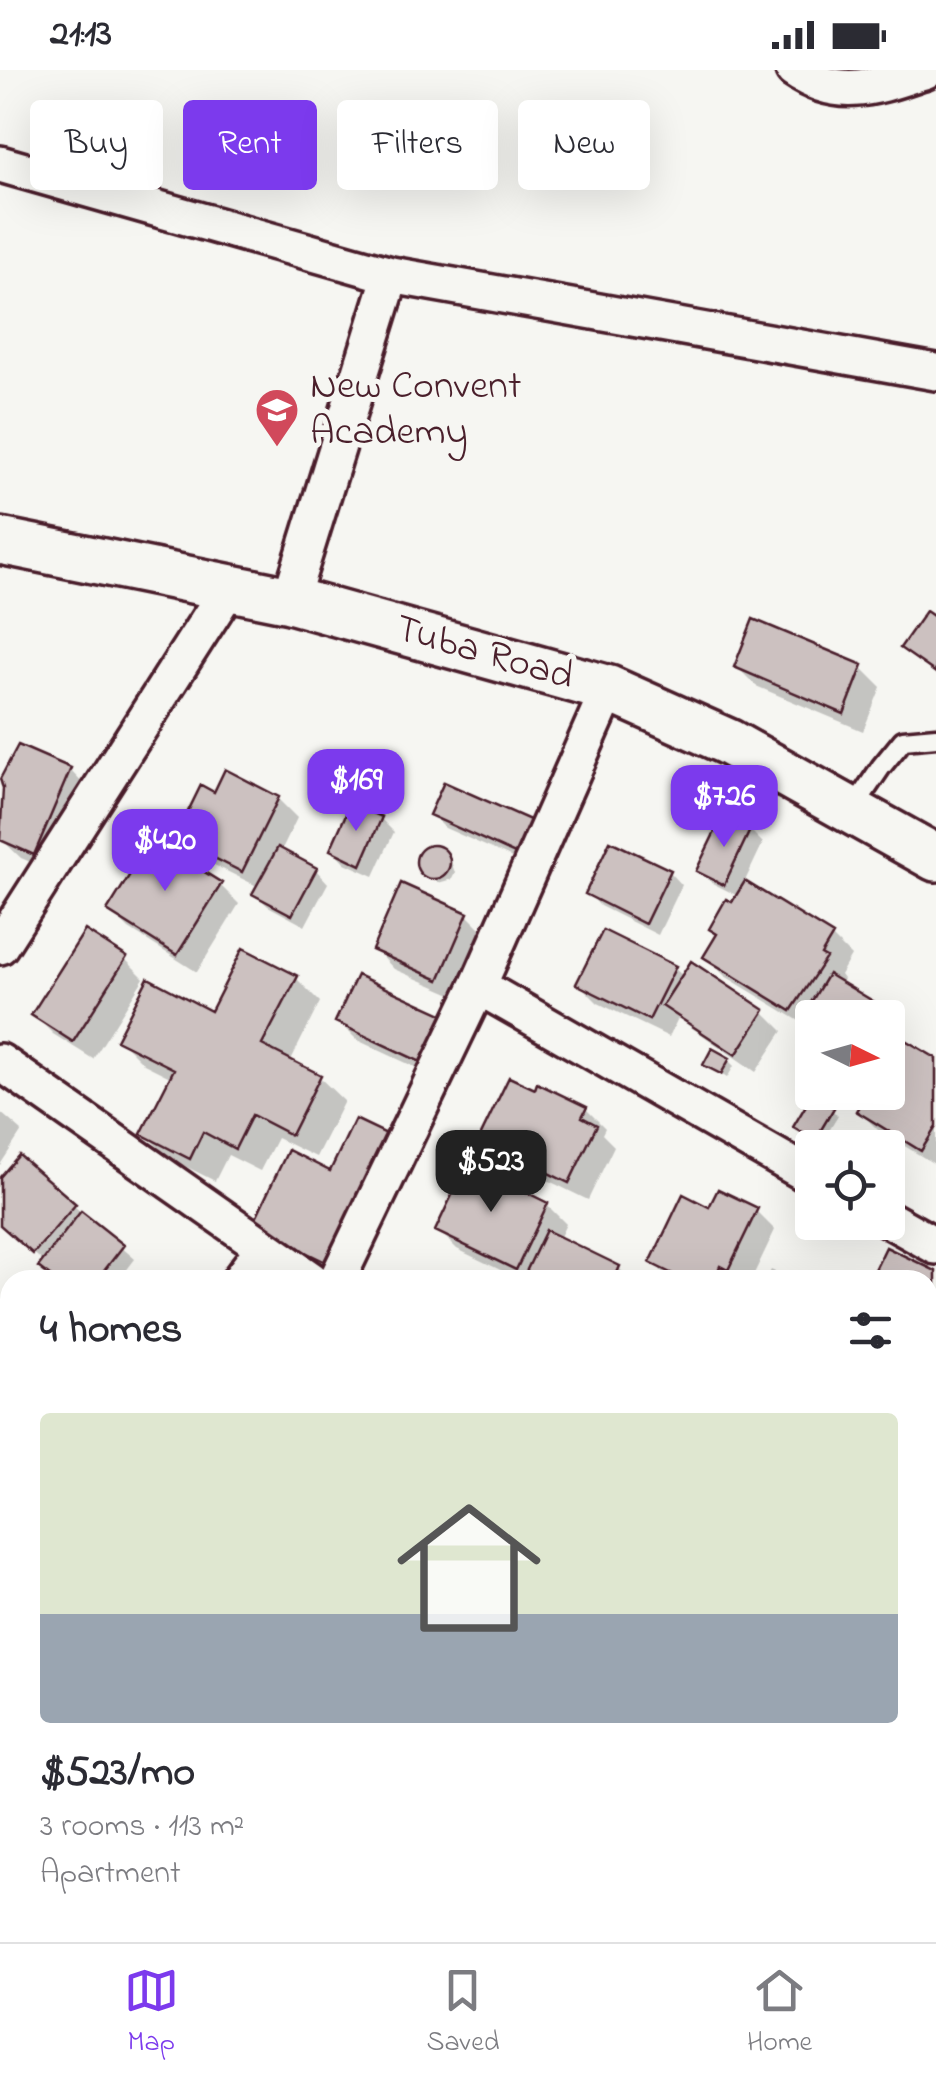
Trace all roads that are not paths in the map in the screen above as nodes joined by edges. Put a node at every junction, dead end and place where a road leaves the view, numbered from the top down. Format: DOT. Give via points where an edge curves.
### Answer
graph roads {
  1 [pos="794,70"];
  2 [pos="926,70"];
  3 [pos="0,164"];
  4 [pos="391,276"];
  5 [pos="936,372"];
  6 [pos="0,542"];
  7 [pos="228,589"];
  8 [pos="290,600"];
  9 [pos="608,689"];
  10 [pos="936,737"];
  11 [pos="852,810"];
  12 [pos="936,858"];
  13 [pos="0,946"];
  14 [pos="478,986"];
  15 [pos="0,1062"];
  16 [pos="795,1167"];
  17 [pos="905,1229"];
  18 [pos="936,1246"];
  19 [pos="264,1248"];
  20 [pos="248,1270"];
  21 [pos="296,1270"];
  22 [pos="342,1270"];
  1 -- 2 [label="street" via="814,84 842,88 878,86"];
  3 -- 4 [label="street"];
  4 -- 5 [label="street"];
  4 -- 8 [label="street"];
  6 -- 7 [label="street, Tuba Road"];
  7 -- 8 [label="street, Tuba Road"];
  7 -- 13 [label="street"];
  8 -- 9 [label="street, Tuba Road"];
  9 -- 11 [label="street, Tuba Road" via="728,742"];
  9 -- 14 [label="street"];
  10 -- 11 [label="lane" via="903,740"];
  11 -- 12 [label="street, Tuba Road"];
  14 -- 16 [label="street"];
  14 -- 22 [label="street"];
  15 -- 19 [label="street"];
  17 -- 18 [label="street"];
  19 -- 20 [label="street"];
  19 -- 21 [label="street"];
}
